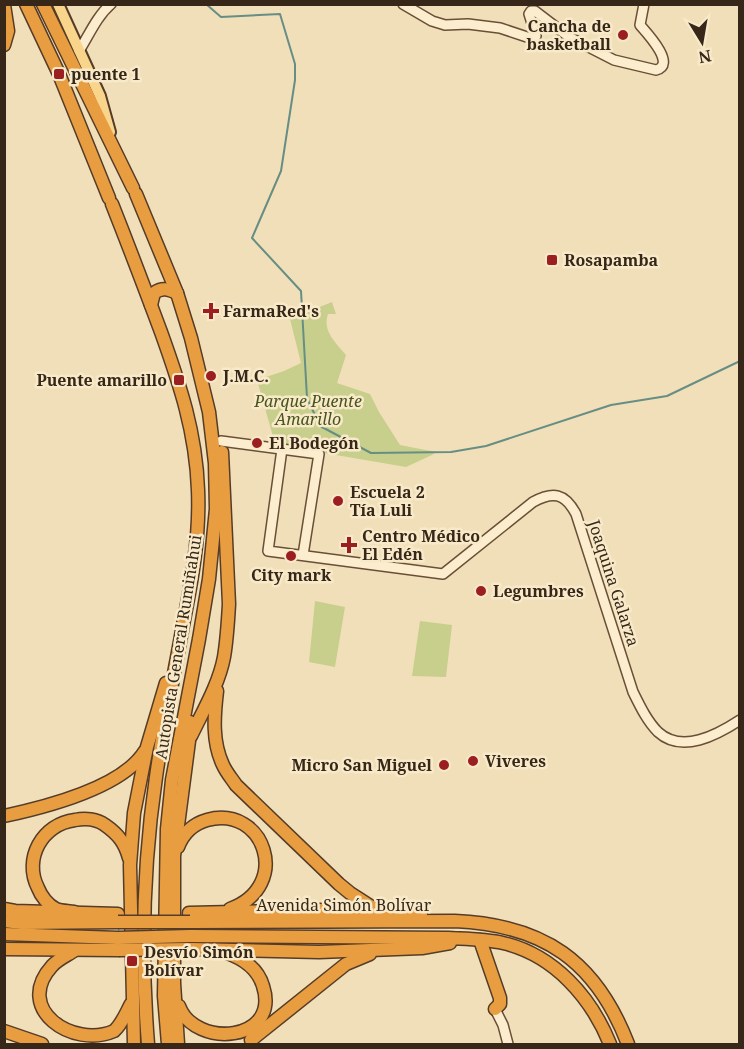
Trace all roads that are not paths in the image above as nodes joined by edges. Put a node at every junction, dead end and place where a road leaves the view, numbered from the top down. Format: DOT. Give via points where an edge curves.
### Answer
graph roads {
  1 [pos="26,4"];
  2 [pos="43,4"];
  3 [pos="58,4"];
  4 [pos="111,4"];
  5 [pos="403,4"];
  6 [pos="644,4"];
  7 [pos="4,5"];
  8 [pos="4,45"];
  9 [pos="79,51"];
  10 [pos="81,82"];
  11 [pos="65,89"];
  12 [pos="115,151"];
  13 [pos="177,293"];
  14 [pos="152,306"];
  15 [pos="211,424"];
  16 [pos="221,441"];
  17 [pos="282,449"];
  18 [pos="303,555"];
  19 [pos="174,673"];
  20 [pos="192,678"];
  21 [pos="218,678"];
  22 [pos="740,720"];
  23 [pos="189,741"];
  24 [pos="147,747"];
  25 [pos="4,816"];
  26 [pos="174,856"];
  27 [pos="130,866"];
  28 [pos="4,909"];
  29 [pos="378,911"];
  30 [pos="74,912"];
  31 [pos="222,912"];
  32 [pos="118,918"];
  33 [pos="189,918"];
  34 [pos="4,921"];
  35 [pos="455,921"];
  36 [pos="4,934"];
  37 [pos="474,940"];
  38 [pos="190,943"];
  39 [pos="118,944"];
  40 [pos="4,949"];
  41 [pos="75,950"];
  42 [pos="217,950"];
  43 [pos="380,950"];
  44 [pos="174,983"];
  45 [pos="133,1000"];
  46 [pos="495,1009"];
  47 [pos="4,1030"];
  48 [pos="42,1044"];
  49 [pos="135,1044"];
  50 [pos="148,1044"];
  51 [pos="168,1044"];
  52 [pos="178,1044"];
  53 [pos="246,1044"];
  54 [pos="508,1044"];
  55 [pos="610,1044"];
  56 [pos="628,1044"];
  1 -- 11 [label="highway, Autopista General Rumiñahui"];
  2 -- 10 [label="highway, Autopista General Rumiñahui"];
  3 -- 9 [label="main road"];
  4 -- 9 [label="street" via="101,13"];
  5 -- 6 [label="street" via="445,25 500,28 533,39 536,32 529,16 535,11 569,38 614,60 656,70 664,63 656,44 640,25"];
  7 -- 8 [label="highway" via="8,31"];
  9 -- 12 [label="main road" via="100,96"];
  10 -- 11 [label="highway"];
  10 -- 12 [label="highway, Autopista General Rumiñahui"];
  11 -- 14 [label="highway, Autopista General Rumiñahui"];
  12 -- 13 [label="highway, Autopista General Rumiñahui"];
  13 -- 14 [label="highway" via="158,290 153,293"];
  13 -- 15 [label="highway, Autopista General Rumiñahui"];
  14 -- 19 [label="highway, Autopista General Rumiñahui" via="188,416 198,490 195,565"];
  15 -- 16 [label="highway"];
  15 -- 20 [label="highway, Autopista General Rumiñahui" via="216,509"];
  16 -- 17 [label="street"];
  16 -- 21 [label="highway" via="229,604"];
  17 -- 18 [label="street" via="268,550"];
  17 -- 18 [label="street" via="319,454"];
  18 -- 22 [label="street, Joaquina Galarza" via="443,574 533,502 550,496 563,497 576,514 633,692 656,730 675,740 692,742"];
  19 -- 24 [label="highway" via="166,684"];
  19 -- 50 [label="highway, Autopista General Rumiñahui" via="156,777 146,872 144,994"];
  20 -- 23 [label="highway"];
  20 -- 51 [label="highway, Autopista General Rumiñahui" via="172,780 167,829 164,996"];
  21 -- 23 [label="highway"];
  21 -- 29 [label="highway" via="216,745 223,766 236,785 339,884"];
  23 -- 26 [label="highway"];
  24 -- 25 [label="highway" via="126,771 96,788"];
  24 -- 27 [label="highway" via="134,813"];
  26 -- 31 [label="highway" via="182,837 198,823 228,819 255,833 265,851 266,872 258,891 242,905"];
  26 -- 44 [label="highway"];
  27 -- 30 [label="highway" via="126,848 116,833 101,822 83,818 65,821 49,830 38,844 32,862 34,880 55,909"];
  27 -- 45 [label="highway"];
  28 -- 30 [label="highway"];
  29 -- 31 [label="highway"];
  29 -- 35 [label="highway"];
  30 -- 32 [label="highway"];
  31 -- 33 [label="highway"];
  32 -- 33 [label="highway"];
  32 -- 34 [label="highway"];
  33 -- 35 [label="highway, Avenida Simón Bolívar"];
  35 -- 56 [label="highway, Avenida Simón Bolívar" via="518,930 565,953 602,993"];
  36 -- 39 [label="highway"];
  37 -- 38 [label="highway, Avenida Simón Bolívar" via="422,937"];
  37 -- 43 [label="highway"];
  37 -- 46 [label="highway" via="500,998"];
  37 -- 55 [label="highway, Avenida Simón Bolívar" via="524,950 558,970 592,1009"];
  38 -- 39 [label="highway, bridge"];
  38 -- 42 [label="highway"];
  39 -- 41 [label="highway"];
  40 -- 41 [label="highway"];
  41 -- 45 [label="highway" via="52,966 40,990 42,1014 54,1030 79,1043 98,1041 121,1024"];
  42 -- 43 [label="highway"];
  42 -- 44 [label="highway" via="252,966 265,990 262,1016 244,1036 212,1040 193,1030 179,1009"];
  43 -- 53 [label="highway" via="346,964"];
  44 -- 52 [label="highway"];
  45 -- 49 [label="highway"];
  46 -- 54 [label="street"];
  47 -- 48 [label="highway"];
}
